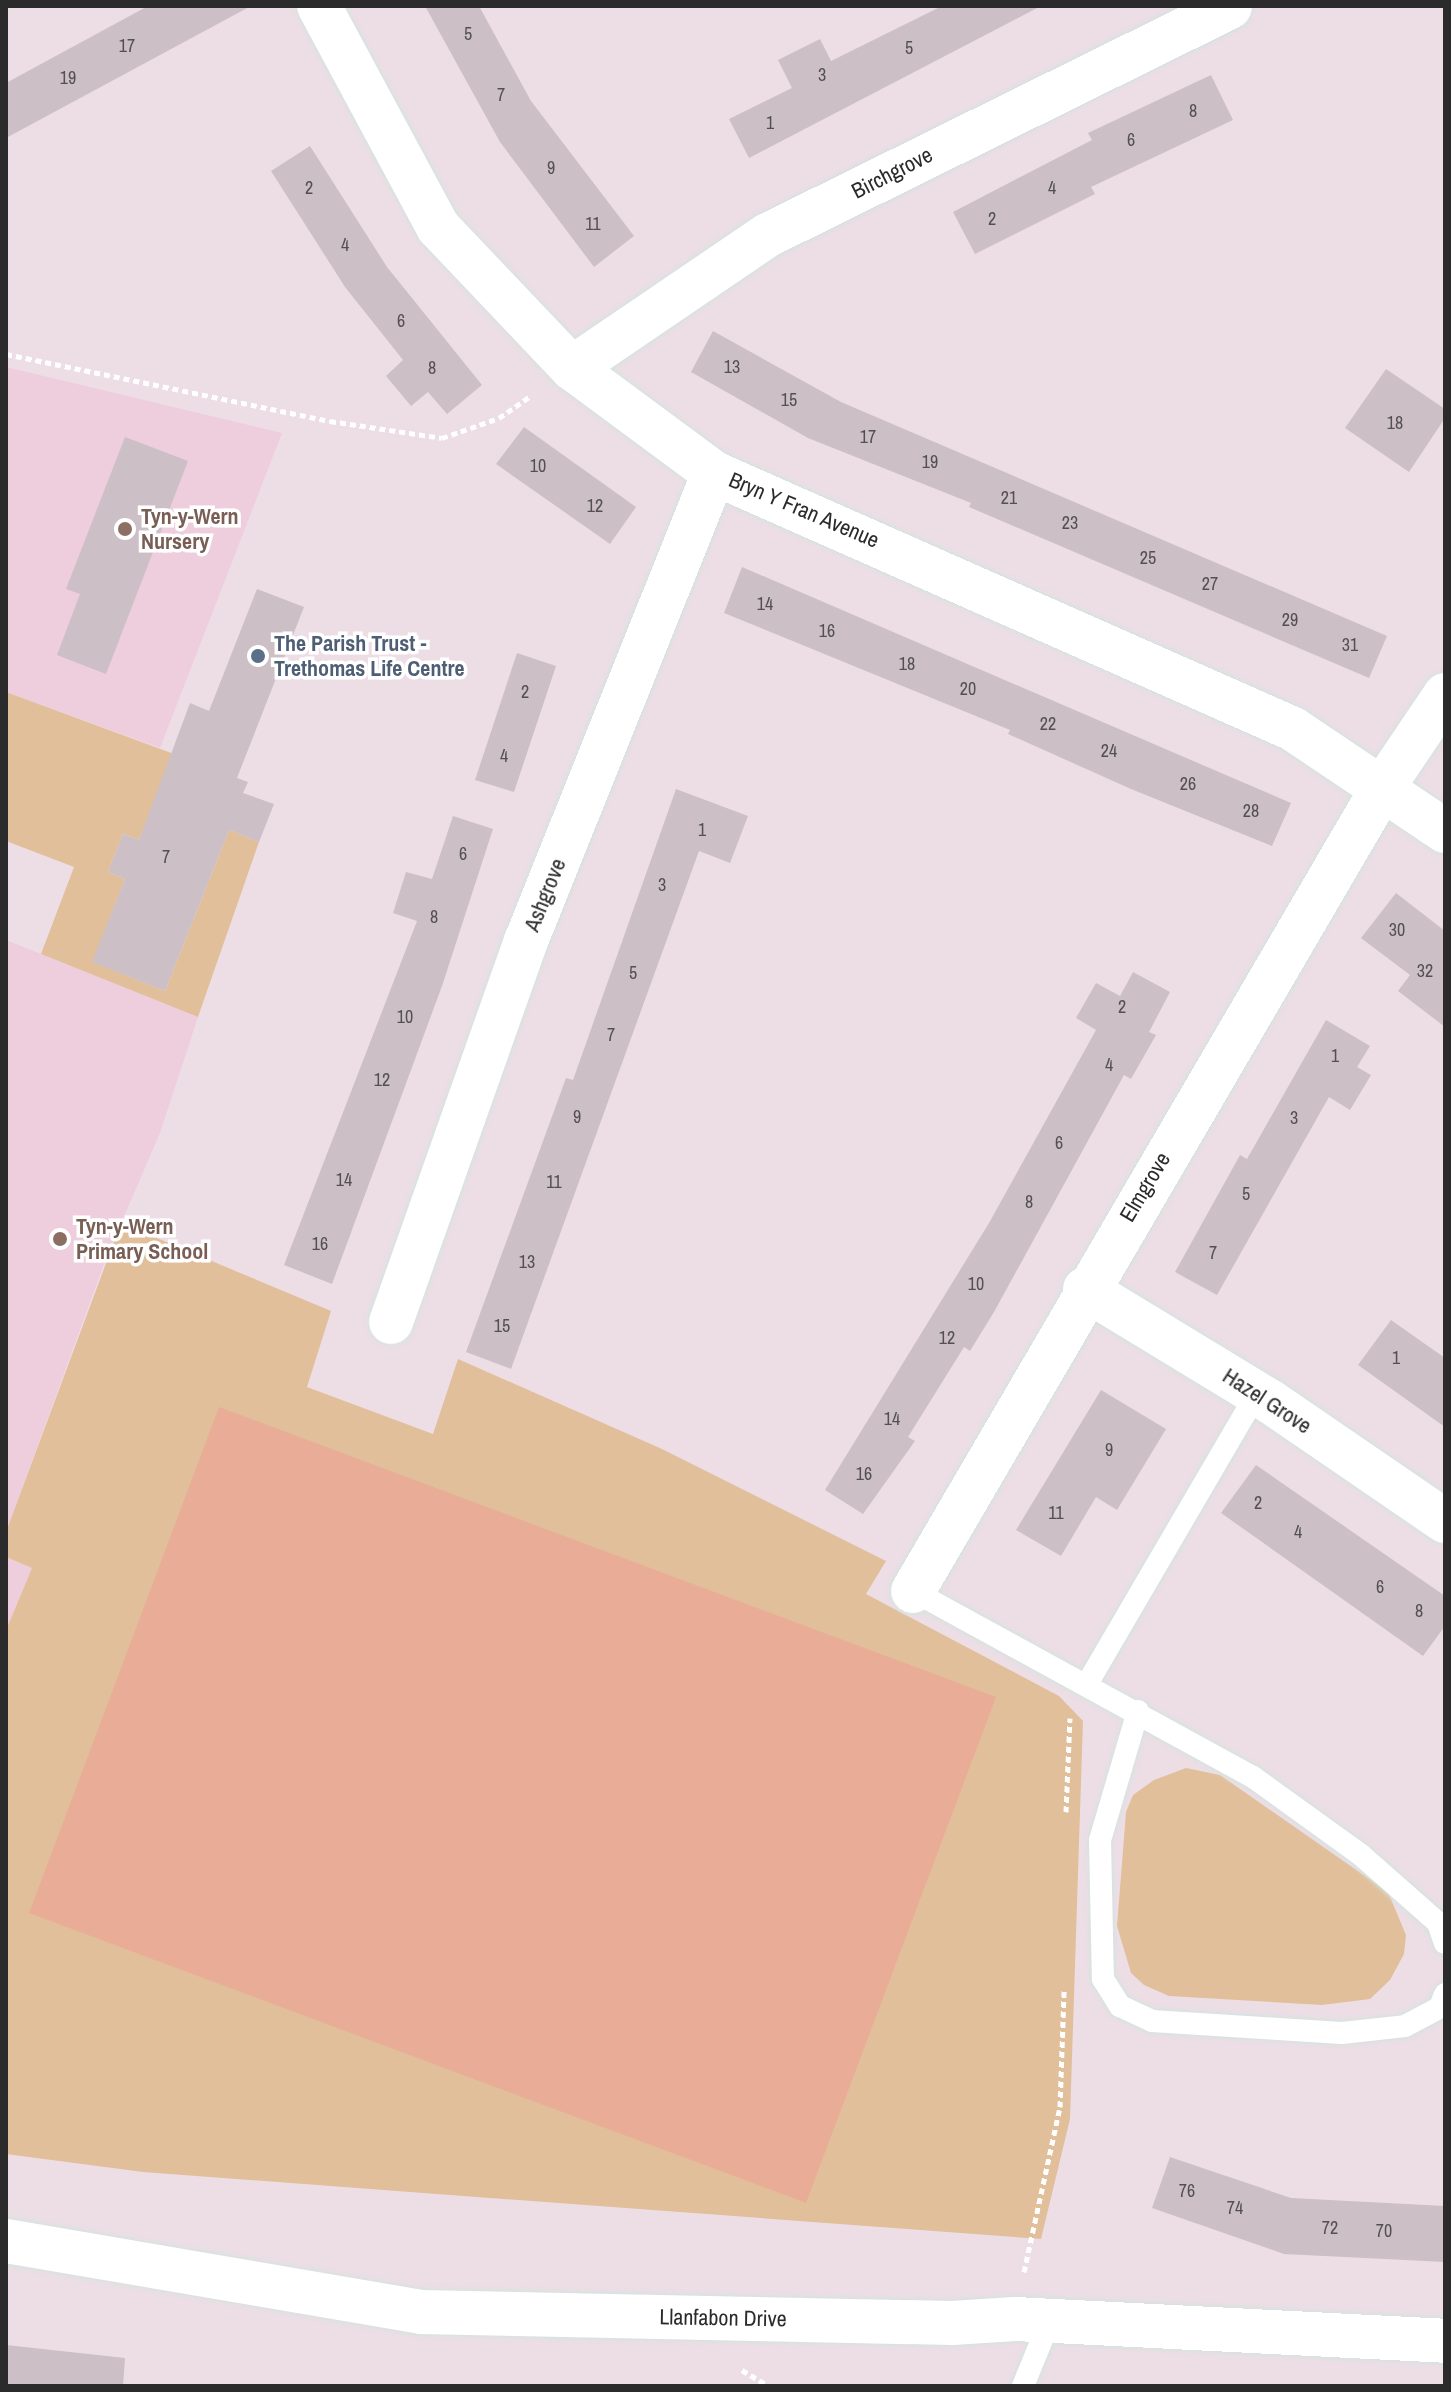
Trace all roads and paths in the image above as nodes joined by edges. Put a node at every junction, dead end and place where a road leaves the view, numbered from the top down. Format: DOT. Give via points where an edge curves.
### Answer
graph roads {
  1 [pos="319,6"];
  2 [pos="1230,7"];
  3 [pos="6,354"];
  4 [pos="572,368"];
  5 [pos="714,473"];
  6 [pos="1445,695"];
  7 [pos="1383,787"];
  8 [pos="1445,831"];
  9 [pos="1085,1289"];
  10 [pos="391,1322"];
  11 [pos="1257,1393"];
  12 [pos="1445,1521"];
  13 [pos="913,1591"];
  14 [pos="1079,1679"];
  15 [pos="1138,1711"];
  16 [pos="1066,1828"];
  17 [pos="1445,1943"];
  18 [pos="1065,1982"];
  19 [pos="1445,1994"];
  20 [pos="6,2241"];
  21 [pos="1032,2322"];
  22 [pos="1445,2341"];
  23 [pos="1023,2386"];
  1 -- 4 [label="street, Bryn Y Fran Avenue" via="438,227"];
  2 -- 4 [label="street, Birchgrove" via="768,235"];
  3 -- 4 [label="path" via="330,421 442,438 499,418"];
  4 -- 5 [label="street, Bryn Y Fran Avenue"];
  5 -- 7 [label="street, Bryn Y Fran Avenue" via="964,579 1293,729"];
  5 -- 10 [label="street, Ashgrove" via="526,941"];
  6 -- 7 [label="street, Elmgrove"];
  7 -- 8 [label="street, Bryn Y Fran Avenue"];
  7 -- 9 [label="street, Elmgrove"];
  9 -- 11 [label="street, Hazel Grove"];
  9 -- 13 [label="street, Elmgrove"];
  11 -- 12 [label="street, Hazel Grove"];
  11 -- 14 [label="lane"];
  13 -- 14 [label="lane"];
  14 -- 15 [label="lane"];
  14 -- 16 [label="path"];
  15 -- 17 [label="lane" via="1253,1777 1361,1855 1438,1923"];
  15 -- 19 [label="lane" via="1100,1840 1103,1979 1120,2006 1152,2021 1342,2033 1405,2026 1440,2007"];
  18 -- 21 [label="path" via="1060,2107"];
  20 -- 21 [label="street, Llanfabon Drive" via="421,2312"];
  21 -- 22 [label="street, Llanfabon Drive"];
  21 -- 23 [label="lane"];
}
